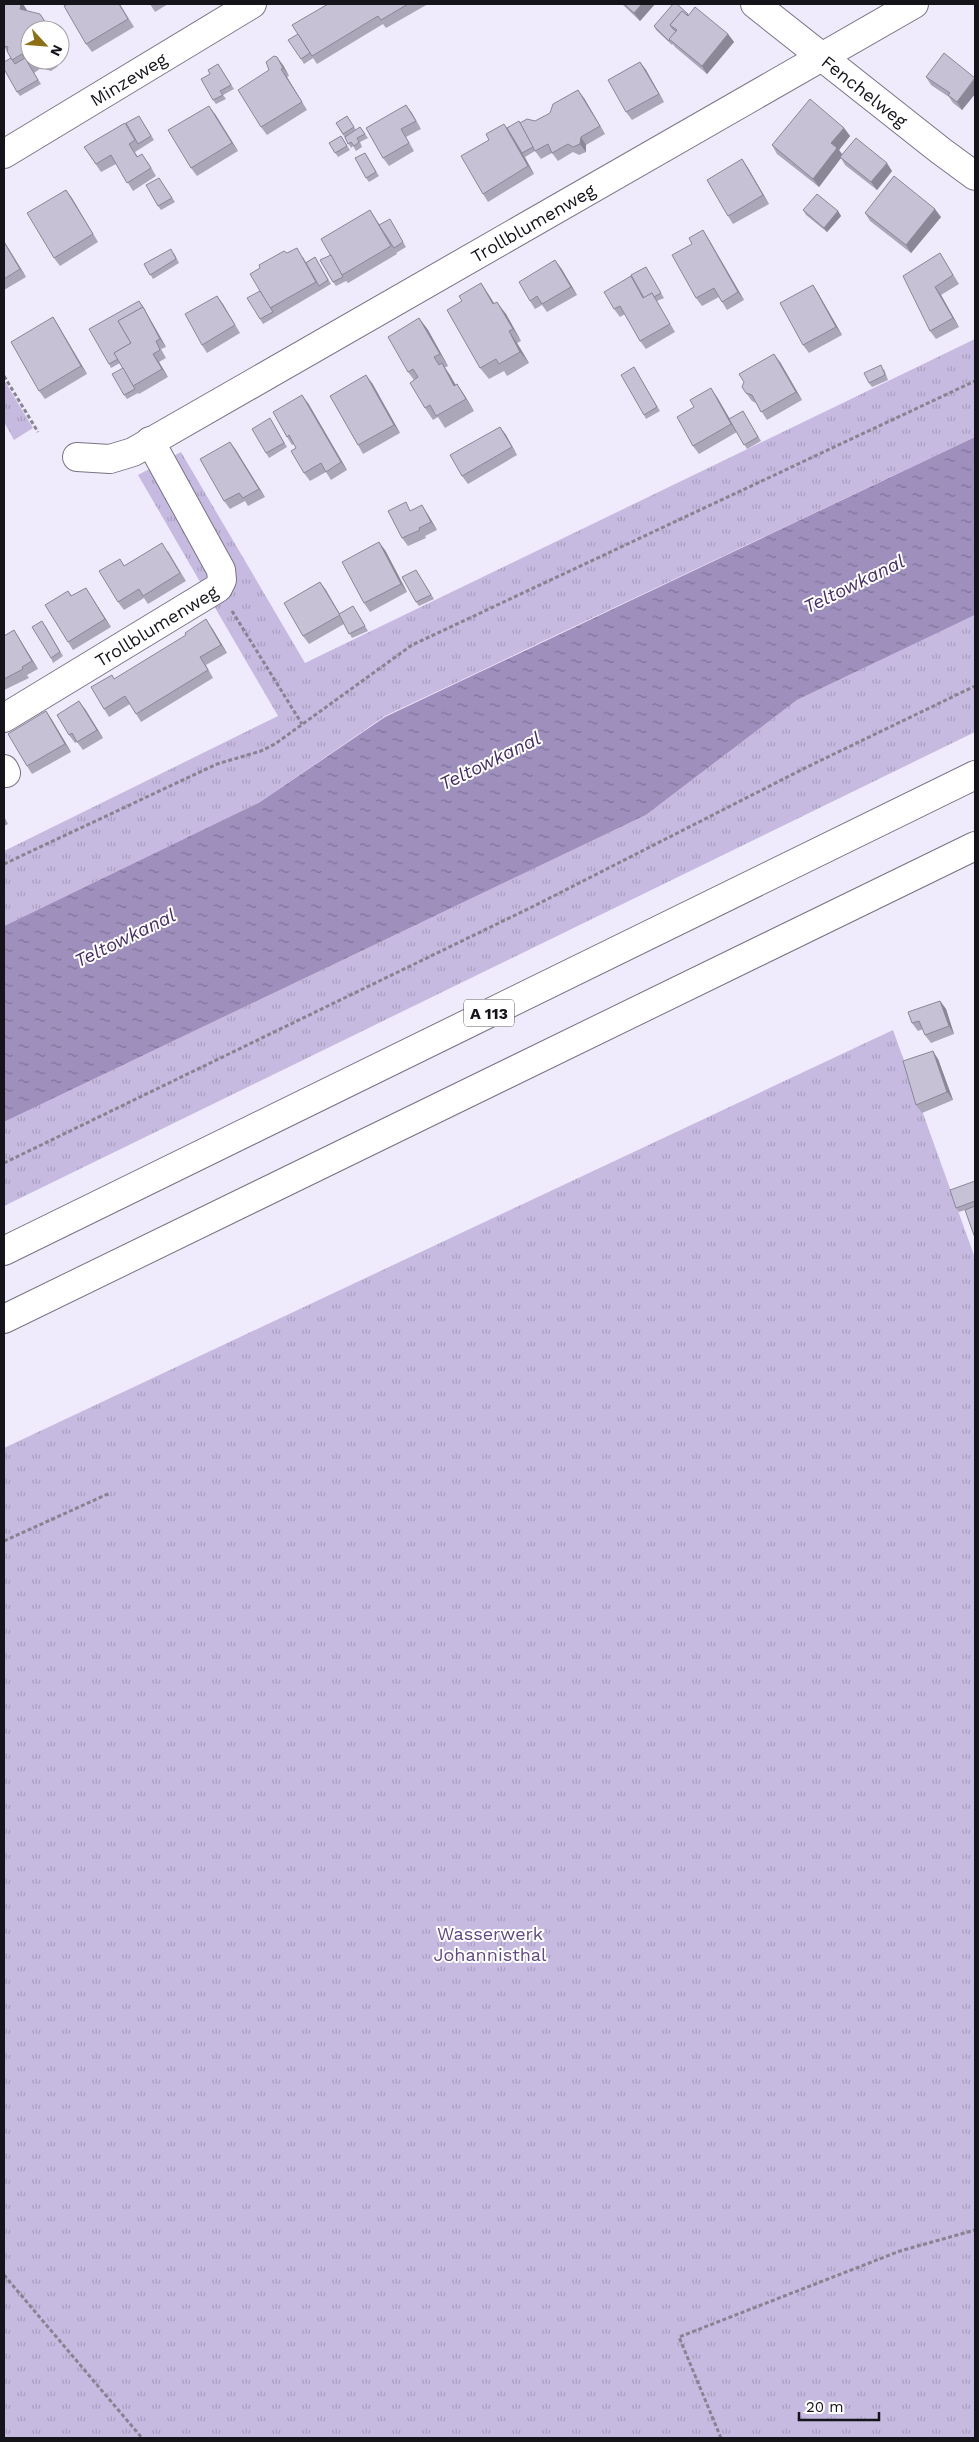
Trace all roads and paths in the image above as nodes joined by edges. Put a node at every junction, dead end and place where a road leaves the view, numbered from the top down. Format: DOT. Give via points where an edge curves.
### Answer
graph roads {
  1 [pos="252,4"];
  2 [pos="755,4"];
  3 [pos="914,4"];
  4 [pos="822,56"];
  5 [pos="4,154"];
  6 [pos="975,176"];
  7 [pos="4,376"];
  8 [pos="975,381"];
  9 [pos="38,432"];
  10 [pos="150,441"];
  11 [pos="77,457"];
  12 [pos="218,588"];
  13 [pos="975,686"];
  14 [pos="4,718"];
  15 [pos="302,724"];
  16 [pos="975,775"];
  17 [pos="975,846"];
  18 [pos="4,864"];
  19 [pos="4,1163"];
  20 [pos="4,1251"];
  21 [pos="4,1320"];
  22 [pos="110,1493"];
  23 [pos="4,1541"];
  24 [pos="975,2230"];
  25 [pos="4,2275"];
  26 [pos="142,2438"];
  27 [pos="721,2438"];
  1 -- 5 [label="main road, Minzeweg"];
  2 -- 4 [label="main road, Fenchelweg"];
  3 -- 4 [label="main road, Trollblumenweg"];
  4 -- 6 [label="main road, Fenchelweg"];
  4 -- 10 [label="main road, Trollblumenweg"];
  7 -- 9 [label="path"];
  8 -- 15 [label="path" via="412,645"];
  10 -- 11 [label="main road, Trollblumenweg" via="133,452 110,459"];
  10 -- 12 [label="main road, Trollblumenweg" via="221,570 222,580"];
  12 -- 14 [label="main road, Trollblumenweg"];
  12 -- 15 [label="path"];
  13 -- 19 [label="path" via="807,767 534,906"];
  15 -- 18 [label="path" via="261,751 218,764"];
  16 -- 20 [label="main road, A 113"];
  17 -- 21 [label="main road"];
  22 -- 23 [label="path"];
  24 -- 27 [label="path" via="900,2251 679,2337"];
  25 -- 26 [label="path"];
}
